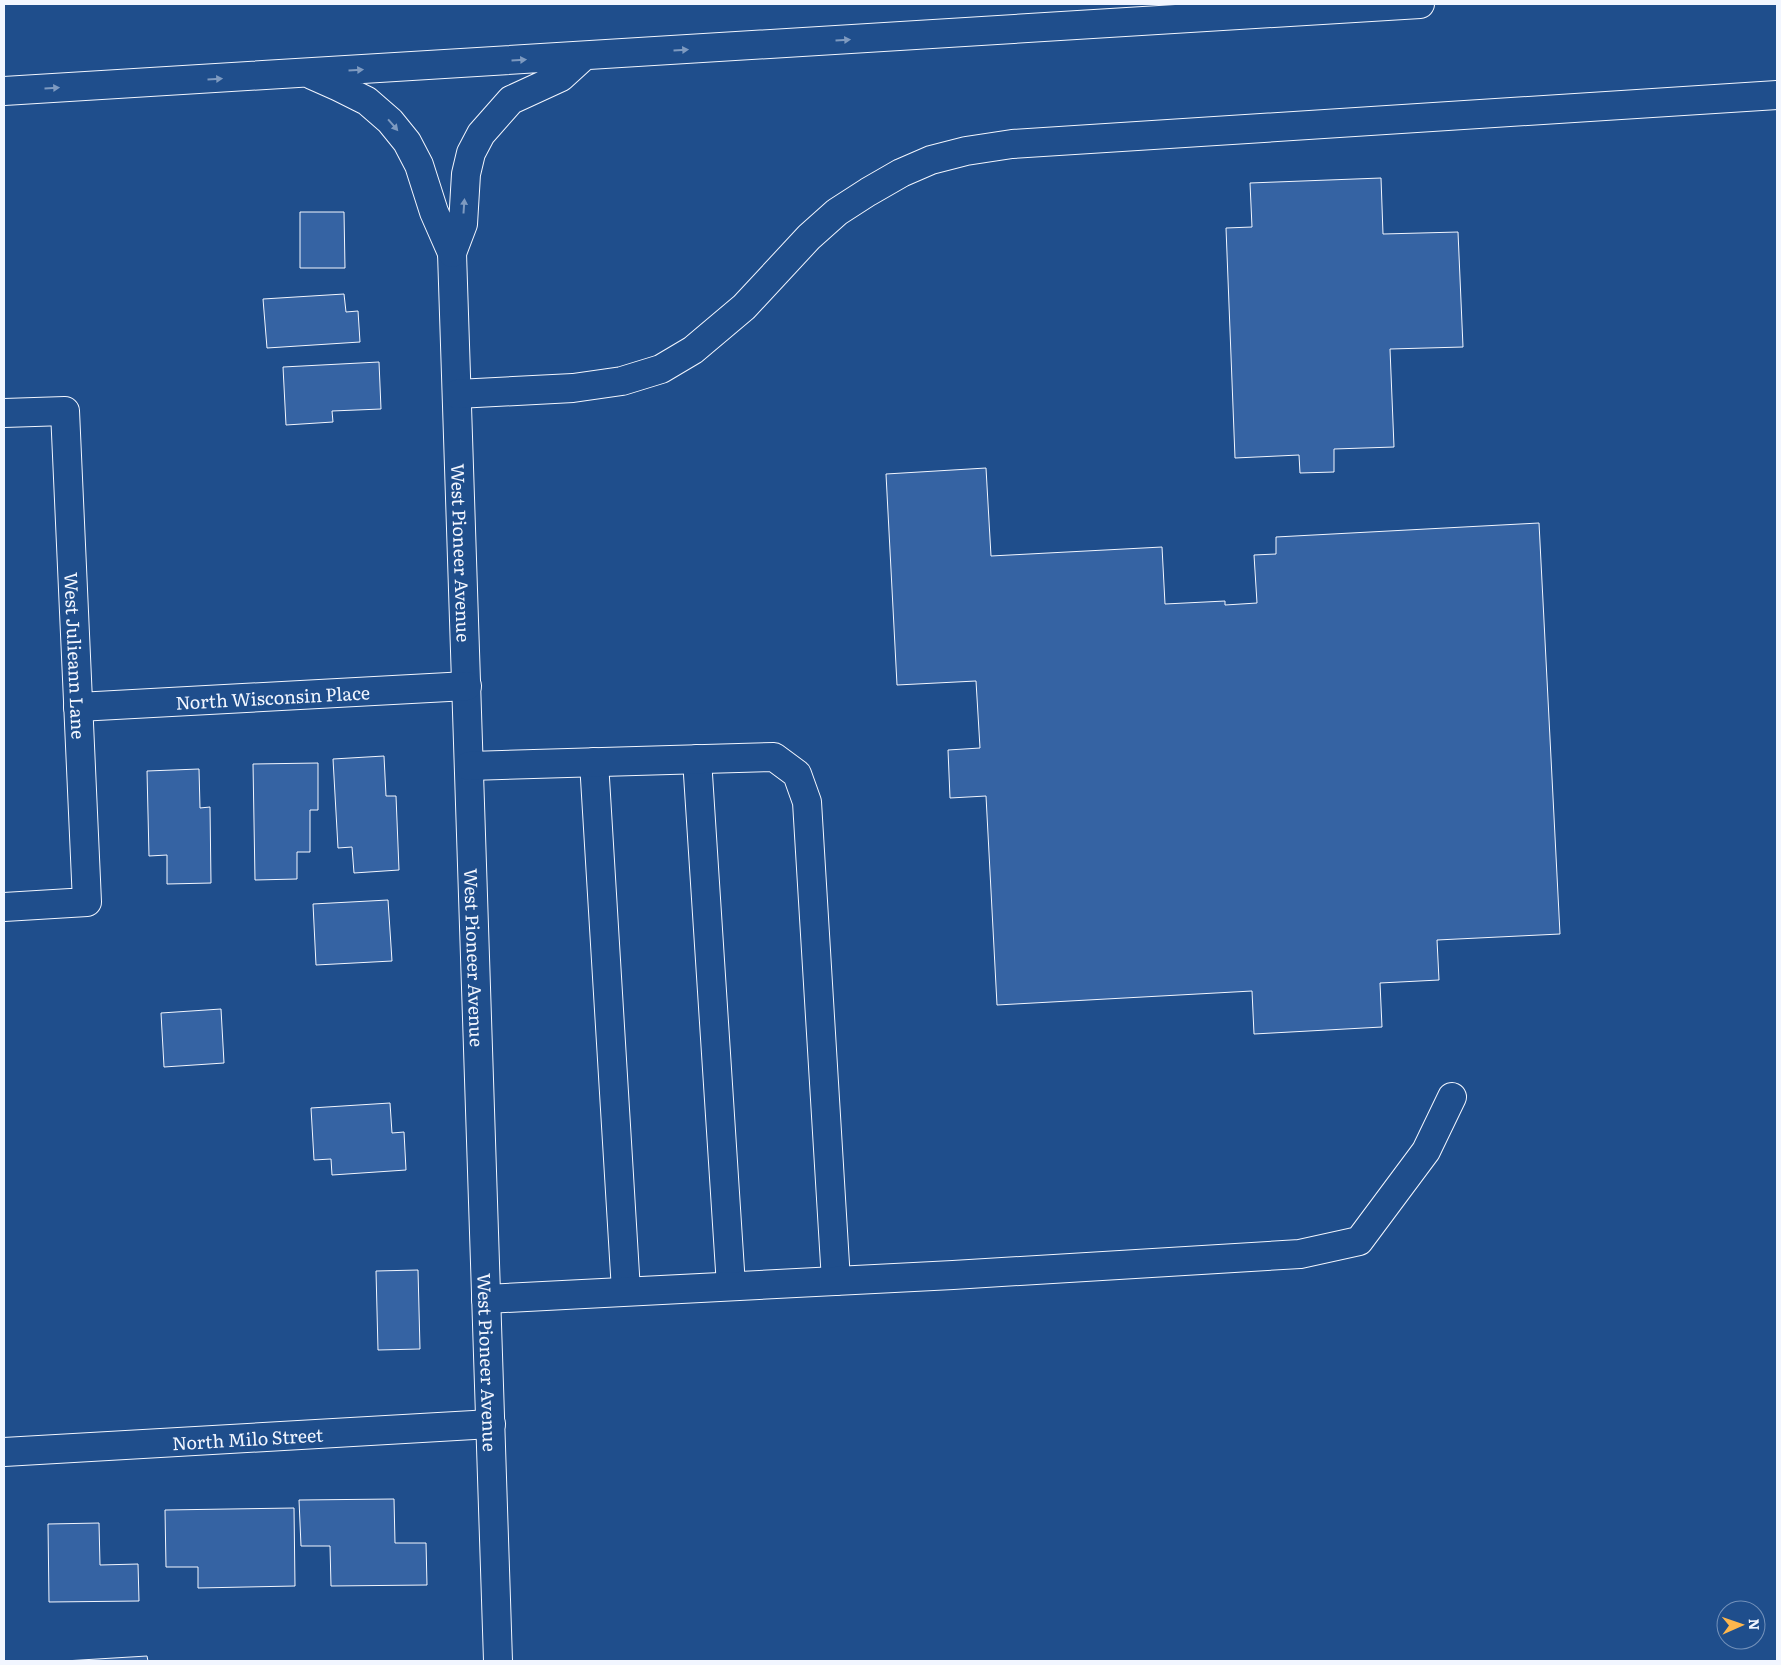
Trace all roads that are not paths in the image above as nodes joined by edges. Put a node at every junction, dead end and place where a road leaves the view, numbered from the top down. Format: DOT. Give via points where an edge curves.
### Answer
graph roads {
  1 [pos="1420,4"];
  2 [pos="584,56"];
  3 [pos="308,73"];
  4 [pos="4,91"];
  5 [pos="1777,95"];
  6 [pos="452,253"];
  7 [pos="457,394"];
  8 [pos="4,413"];
  9 [pos="467,686"];
  10 [pos="78,708"];
  11 [pos="698,759"];
  12 [pos="594,762"];
  13 [pos="469,766"];
  14 [pos="4,907"];
  15 [pos="1452,1097"];
  16 [pos="836,1281"];
  17 [pos="731,1286"];
  18 [pos="626,1291"];
  19 [pos="486,1299"];
  20 [pos="491,1424"];
  21 [pos="4,1452"];
  22 [pos="498,1661"];
  2 -- 1 [label="main road, one-way"];
  3 -- 2 [label="main road, one-way"];
  6 -- 2 [label="main road, one-way" via="463,224 466,174 480,134 511,100 561,77"];
  4 -- 3 [label="main road, one-way"];
  3 -- 6 [label="main road, one-way" via="367,101 407,142 419,164 434,212"];
  5 -- 7 [label="main road" via="1012,144 966,151 931,160 901,173 837,212 809,237 744,307 694,350 660,370 622,381 573,388"];
  6 -- 7 [label="main road, West Pioneer Avenue"];
  7 -- 9 [label="main road, West Pioneer Avenue"];
  8 -- 10 [label="main road, West Julieann Lane" via="65,410"];
  9 -- 10 [label="main road, North Wisconsin Place"];
  9 -- 13 [label="main road, West Pioneer Avenue"];
  10 -- 14 [label="main road, West Julieann Lane" via="88,902"];
  11 -- 12 [label="main road"];
  11 -- 16 [label="main road" via="774,757 797,774 806,802"];
  11 -- 17 [label="main road"];
  12 -- 13 [label="main road"];
  12 -- 18 [label="main road"];
  13 -- 19 [label="main road, West Pioneer Avenue"];
  15 -- 16 [label="main road" via="1426,1151 1360,1241 1300,1254"];
  16 -- 17 [label="main road"];
  17 -- 18 [label="main road"];
  18 -- 19 [label="main road"];
  19 -- 20 [label="main road, West Pioneer Avenue"];
  20 -- 21 [label="main road, North Milo Street"];
  20 -- 22 [label="main road, West Pioneer Avenue"];
}
